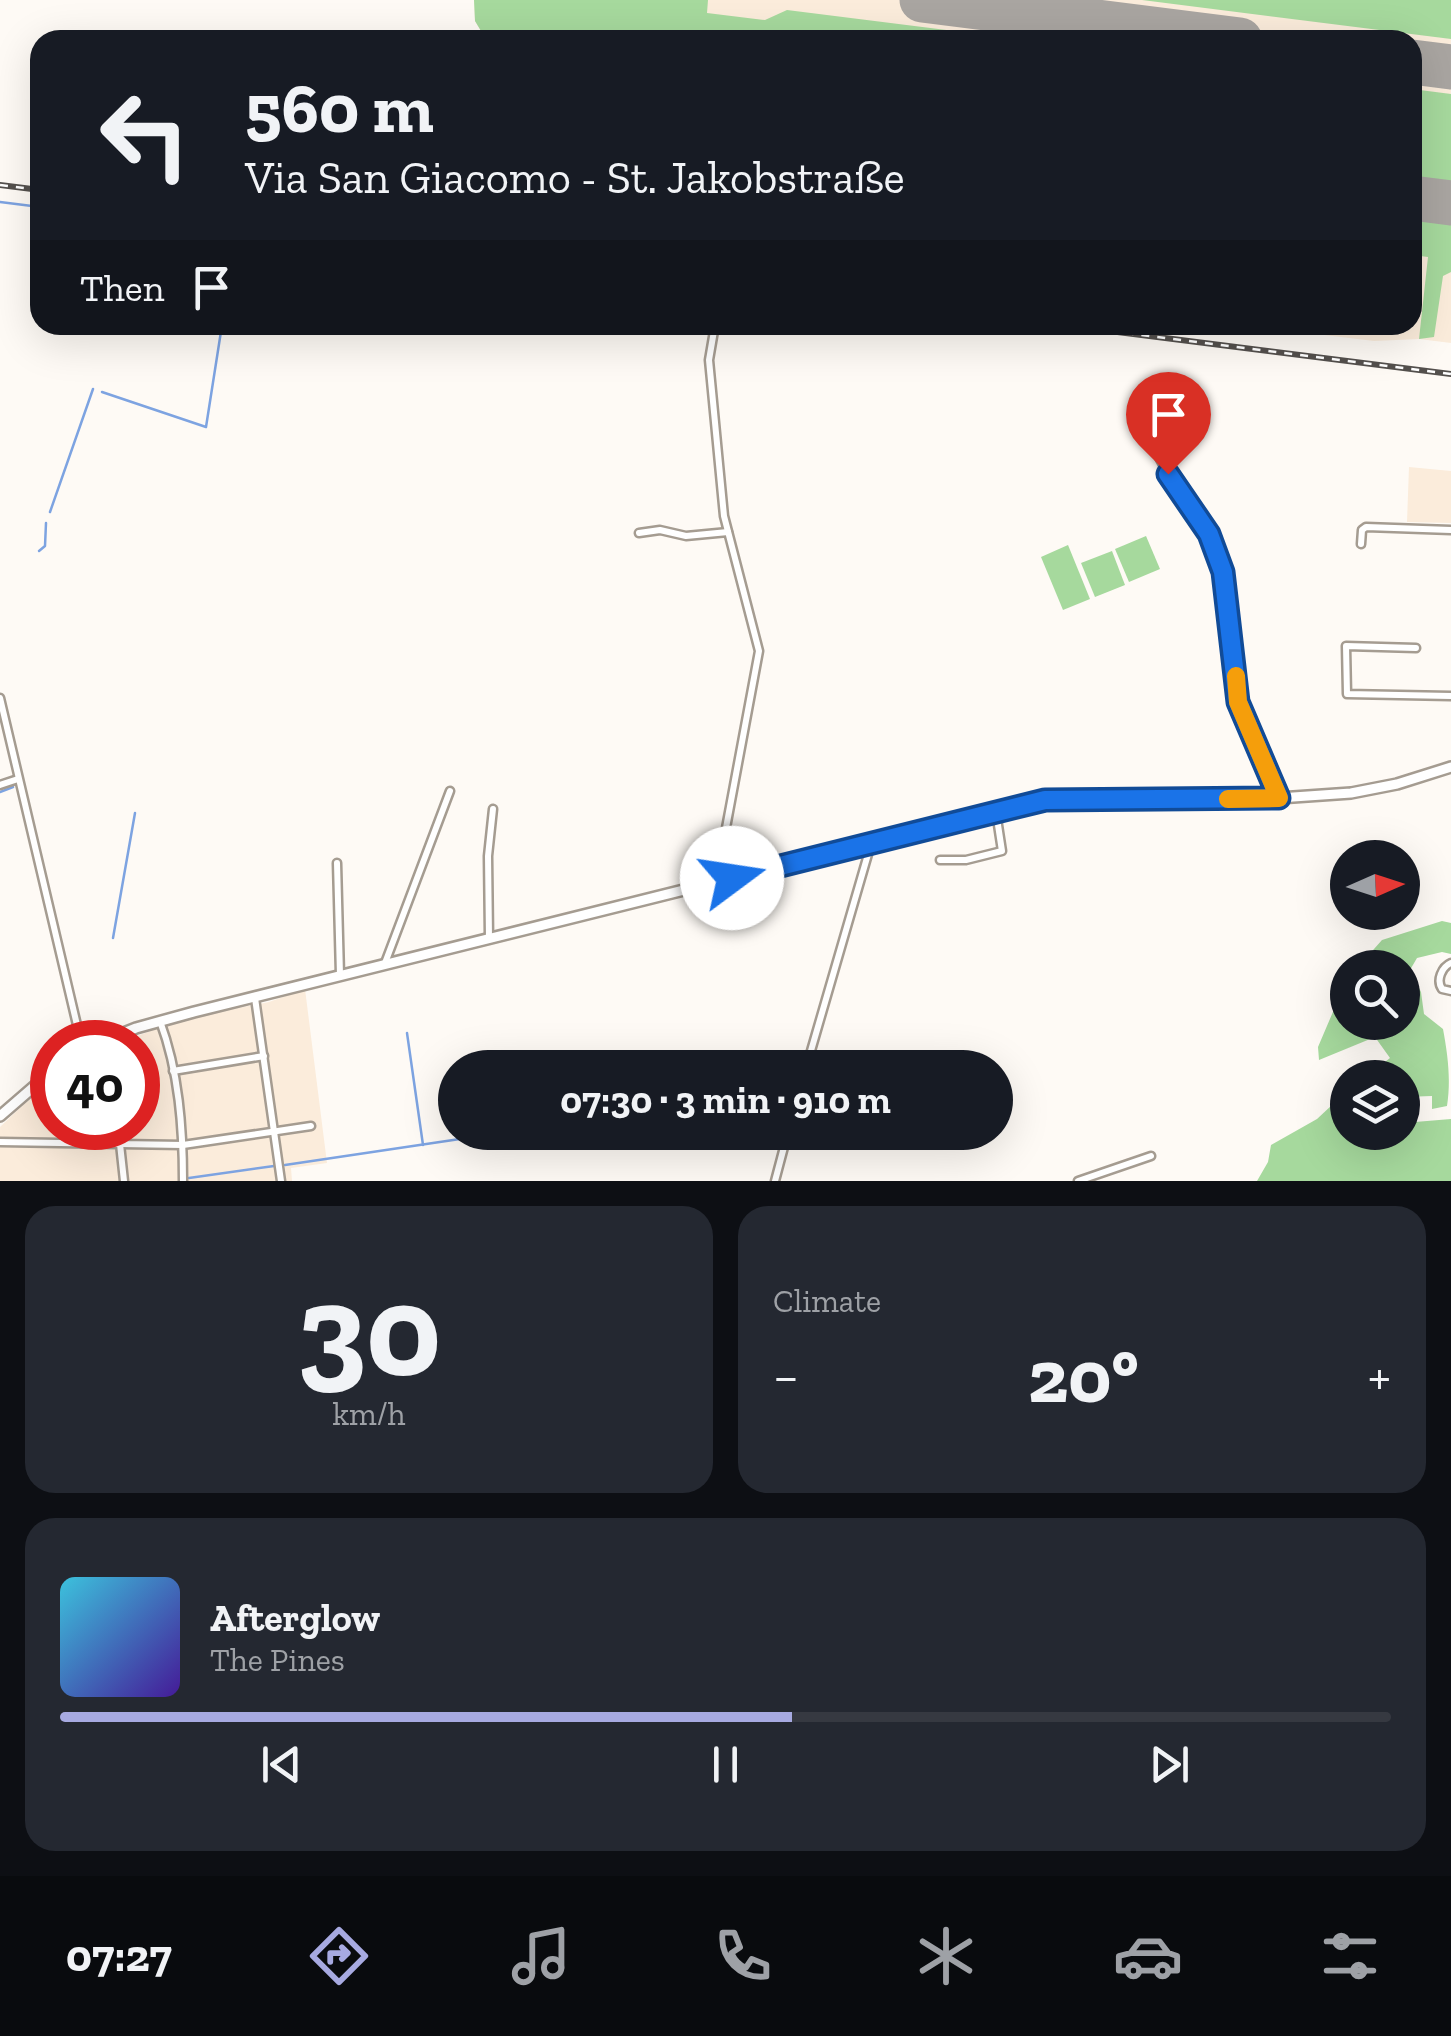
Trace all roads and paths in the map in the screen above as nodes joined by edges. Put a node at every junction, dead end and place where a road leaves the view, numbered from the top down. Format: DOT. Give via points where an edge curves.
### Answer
graph roads {
  1 [pos="713,335"];
  2 [pos="1149,439"];
  3 [pos="1451,530"];
  4 [pos="728,532"];
  5 [pos="639,534"];
  6 [pos="1361,544"];
  7 [pos="1416,648"];
  8 [pos="1451,696"];
  9 [pos="0,698"];
  10 [pos="1451,767"];
  11 [pos="18,778"];
  12 [pos="0,785"];
  13 [pos="450,792"];
  14 [pos="1279,798"];
  15 [pos="494,808"];
  16 [pos="996,812"];
  17 [pos="871,843"];
  18 [pos="940,860"];
  19 [pos="337,863"];
  20 [pos="732,878"];
  21 [pos="489,940"];
  22 [pos="1451,963"];
  23 [pos="385,964"];
  24 [pos="340,975"];
  25 [pos="1451,991"];
  26 [pos="255,998"];
  27 [pos="76,1020"];
  28 [pos="160,1022"];
  29 [pos="811,1050"];
  30 [pos="264,1056"];
  31 [pos="172,1072"];
  32 [pos="30,1090"];
  33 [pos="0,1116"];
  34 [pos="311,1126"];
  35 [pos="275,1133"];
  36 [pos="2,1144"];
  37 [pos="30,1144"];
  38 [pos="160,1145"];
  39 [pos="183,1145"];
  40 [pos="121,1150"];
  41 [pos="783,1150"];
  42 [pos="1152,1156"];
  43 [pos="124,1181"];
  44 [pos="183,1181"];
  45 [pos="281,1181"];
  46 [pos="775,1181"];
  47 [pos="1078,1181"];
  1 -- 4 [label="street" via="709,360"];
  2 -- 14 [label="street" via="1209,534 1223,572 1238,702"];
  3 -- 6 [label="street" via="1366,527"];
  4 -- 5 [label="street"];
  4 -- 20 [label="street" via="759,651 723,844"];
  7 -- 8 [label="street" via="1346,646 1346,694"];
  9 -- 11 [label="street"];
  10 -- 14 [label="street" via="1351,793"];
  11 -- 12 [label="street"];
  11 -- 27 [label="street"];
  13 -- 23 [label="street"];
  14 -- 16 [label="street" via="1064,797"];
  15 -- 21 [label="street"];
  16 -- 17 [label="street"];
  16 -- 18 [label="street" via="1002,851"];
  17 -- 20 [label="street"];
  17 -- 29 [label="street"];
  19 -- 24 [label="street"];
  20 -- 21 [label="street"];
  21 -- 23 [label="street"];
  22 -- 25 [label="street" via="1439,980"];
  23 -- 24 [label="street"];
  24 -- 26 [label="street"];
  26 -- 28 [label="street"];
  26 -- 30 [label="street"];
  28 -- 31 [label="street"];
  30 -- 31 [label="street"];
  30 -- 35 [label="street"];
  31 -- 39 [label="street"];
  32 -- 33 [label="street"];
  34 -- 35 [label="street"];
  35 -- 39 [label="street"];
  35 -- 45 [label="street"];
  36 -- 37 [label="street"];
  38 -- 39 [label="street"];
  39 -- 44 [label="street"];
  40 -- 43 [label="street"];
  41 -- 46 [label="street"];
  42 -- 47 [label="street"];
}
